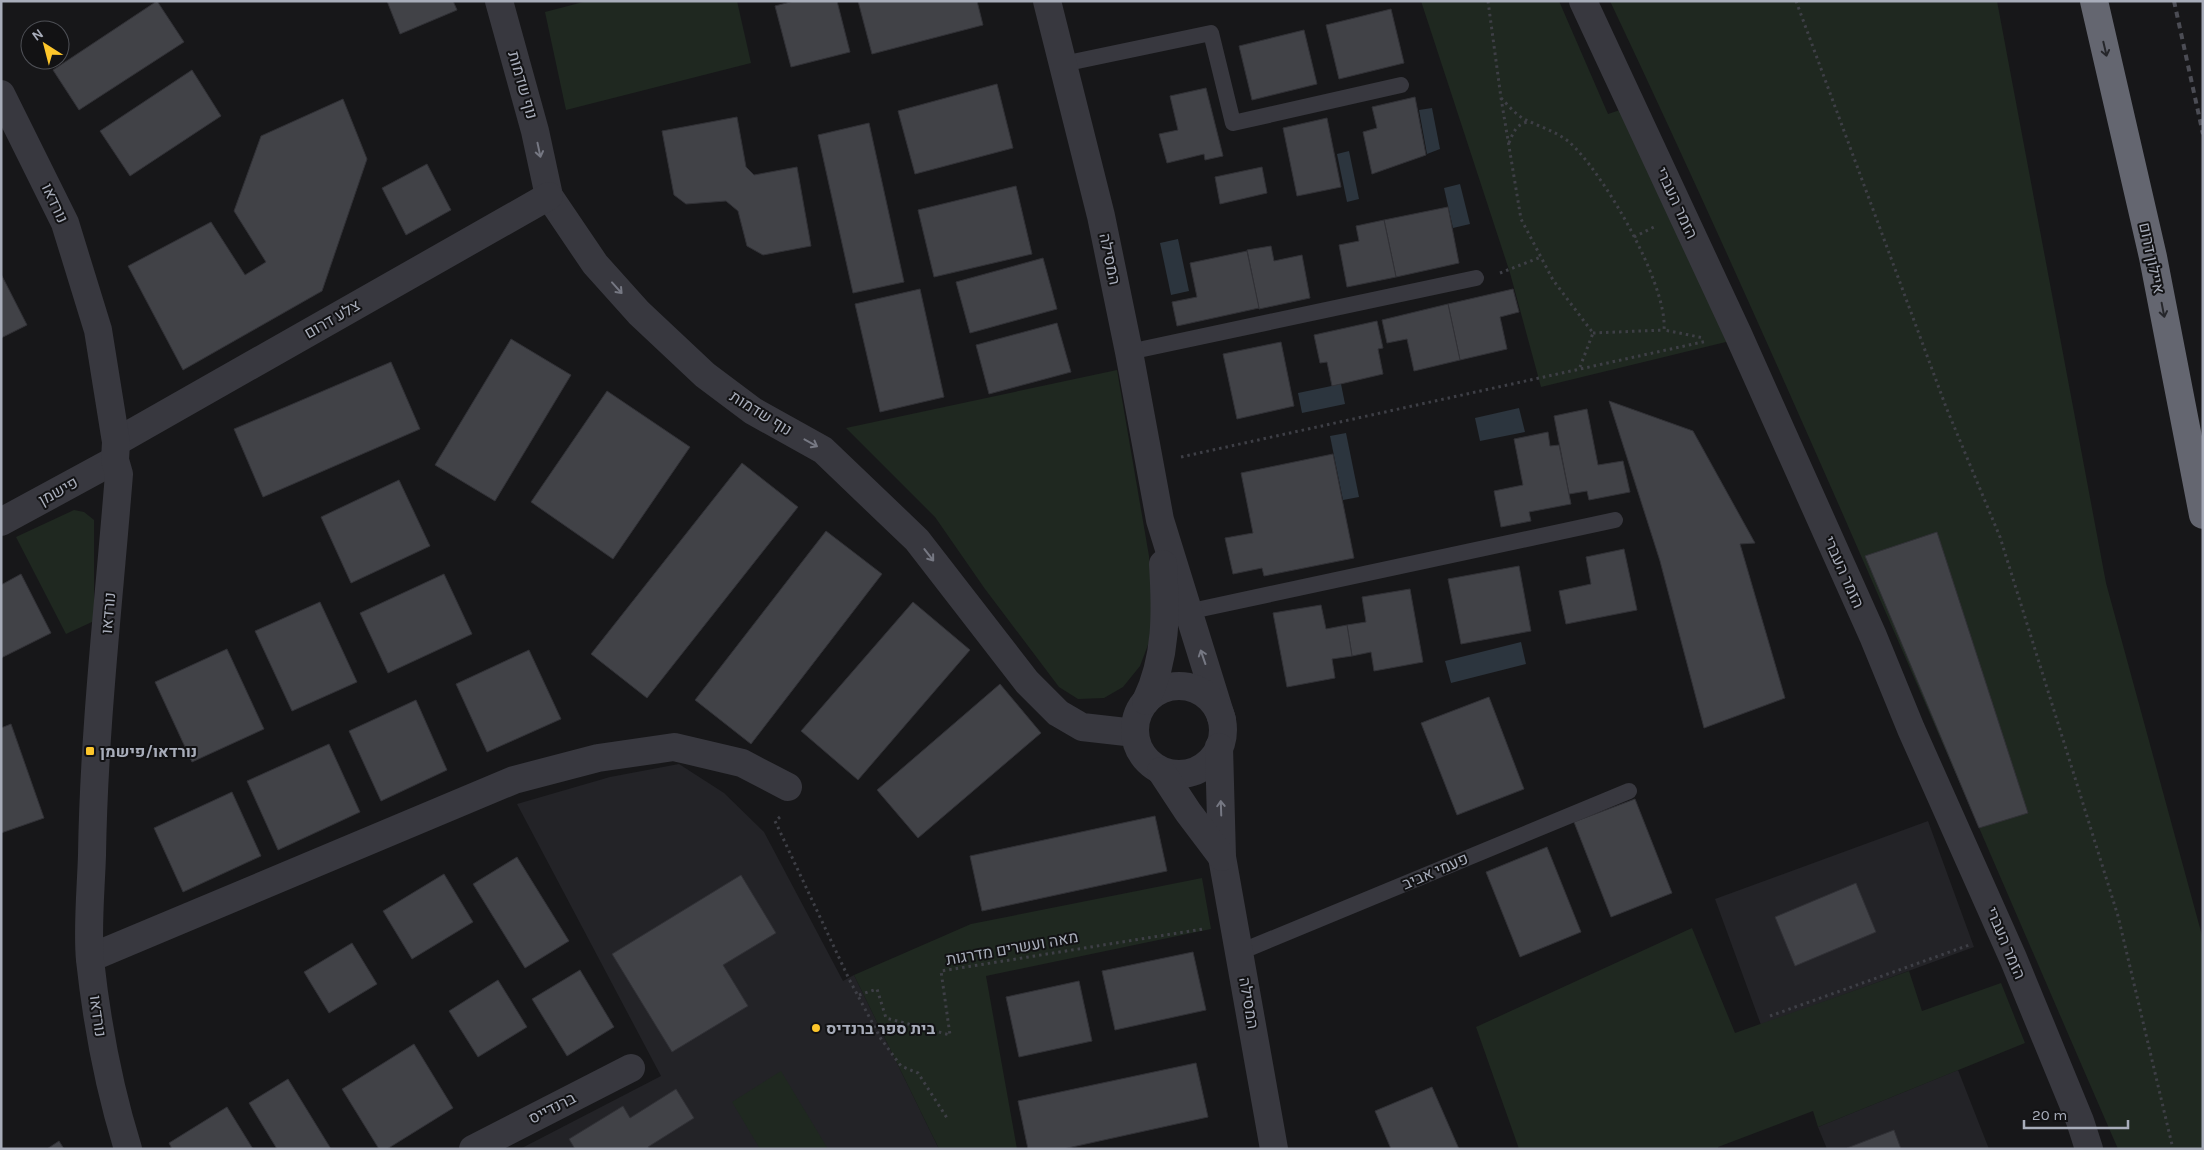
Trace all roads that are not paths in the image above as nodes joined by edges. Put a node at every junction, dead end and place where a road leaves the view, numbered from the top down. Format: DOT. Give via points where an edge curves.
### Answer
graph roads {
  1 [pos="499,1"];
  2 [pos="1047,1"];
  3 [pos="1583,1"];
  4 [pos="2094,1"];
  5 [pos="1063,64"];
  6 [pos="1401,85"];
  7 [pos="1,94"];
  8 [pos="549,196"];
  9 [pos="1476,278"];
  10 [pos="1129,352"];
  11 [pos="116,451"];
  12 [pos="2203,515"];
  13 [pos="1160,520"];
  14 [pos="1615,520"];
  15 [pos="1,522"];
  16 [pos="1187,612"];
  17 [pos="1146,701"];
  18 [pos="1222,720"];
  19 [pos="1135,733"];
  20 [pos="1219,747"];
  21 [pos="1161,771"];
  22 [pos="788,787"];
  23 [pos="1629,791"];
  24 [pos="1222,857"];
  25 [pos="1240,952"];
  26 [pos="90,958"];
  27 [pos="631,1068"];
  28 [pos="128,1149"];
  29 [pos="473,1149"];
  30 [pos="1274,1149"];
  31 [pos="2089,1149"];
  1 -- 8 [label="street, נוף שדמות, one-way" via="536,131"];
  2 -- 5 [label="street, המסילה"];
  3 -- 31 [label="street, הזמר העברי" via="1742,343 2002,933"];
  4 -- 12 [label="highway, איילון דרום, one-way" via="2153,257"];
  5 -- 6 [label="lane" via="1211,33 1233,124"];
  5 -- 10 [label="street, המסילה"];
  7 -- 11 [label="street, נורדאו" via="65,223 98,330"];
  8 -- 11 [label="street, צלע דרום"];
  8 -- 19 [label="street, נוף שדמות, one-way" via="595,264 639,312 705,375 753,411 822,450 917,540 1027,682 1058,713 1082,727"];
  9 -- 10 [label="lane"];
  10 -- 13 [label="street, המסילה"];
  11 -- 15 [label="street, פישמן"];
  11 -- 26 [label="street, נורדאו" via="119,474 93,795"];
  13 -- 16 [label="street, המסילה"];
  13 -- 17 [label="street, המסילה" via="1163,650 1156,679"];
  14 -- 16 [label="lane"];
  18 -- 16 [label="street, המסילה, one-way"];
  17 -- 18 [label="street" via="1156,692 1183,686 1208,697"];
  17 -- 19 [label="street" via="1138,713"];
  18 -- 20 [label="street" via="1223,734"];
  19 -- 21 [label="street" via="1141,753"];
  20 -- 21 [label="street" via="1202,768 1175,774"];
  24 -- 20 [label="street, המסילה, one-way"];
  21 -- 24 [label="street, המסילה"];
  22 -- 26 [label="street" via="742,762 674,747 598,758 514,780"];
  23 -- 25 [label="lane, פעמי אביב"];
  24 -- 25 [label="street, המסילה"];
  25 -- 30 [label="street, המסילה"];
  26 -- 28 [label="street, נורדאו" via="115,1109"];
  27 -- 29 [label="street, ברנדייס"];
}
